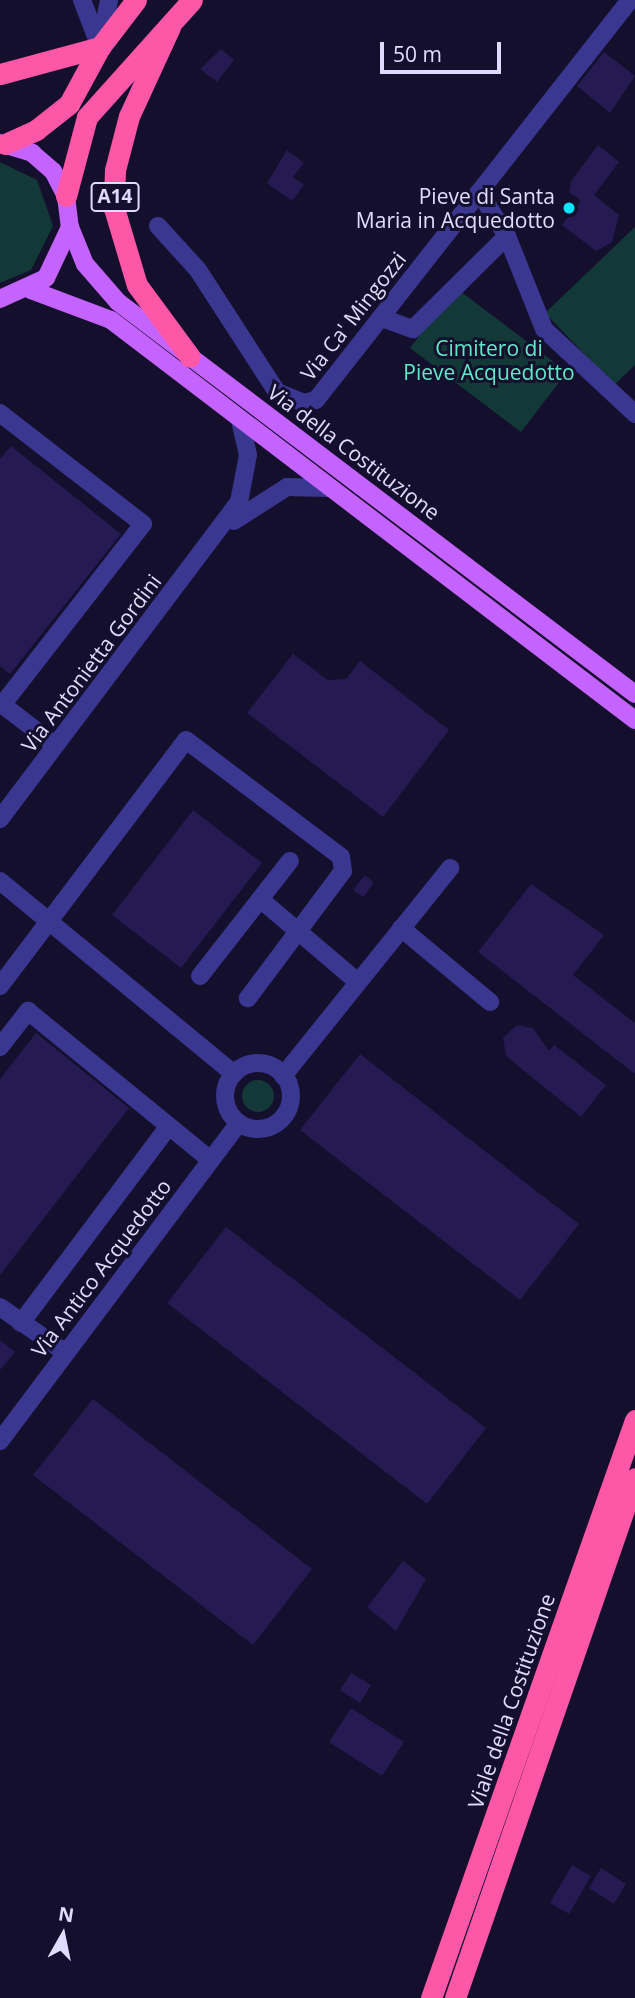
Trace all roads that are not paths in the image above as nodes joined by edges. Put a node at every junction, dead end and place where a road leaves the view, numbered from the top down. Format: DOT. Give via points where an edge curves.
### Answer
graph roads {
  1 [pos="82,0"];
  2 [pos="109,0"];
  3 [pos="136,0"];
  4 [pos="192,0"];
  5 [pos="630,0"];
  6 [pos="170,27"];
  7 [pos="100,47"];
  8 [pos="0,74"];
  9 [pos="3,143"];
  10 [pos="479,192"];
  11 [pos="66,195"];
  12 [pos="71,226"];
  13 [pos="158,226"];
  14 [pos="507,236"];
  15 [pos="31,290"];
  16 [pos="0,299"];
  17 [pos="382,318"];
  18 [pos="190,357"];
  19 [pos="0,413"];
  20 [pos="635,414"];
  21 [pos="240,419"];
  22 [pos="328,488"];
  23 [pos="218,535"];
  24 [pos="635,694"];
  25 [pos="1,704"];
  26 [pos="635,720"];
  27 [pos="55,746"];
  28 [pos="0,819"];
  29 [pos="290,861"];
  30 [pos="450,867"];
  31 [pos="0,881"];
  32 [pos="260,899"];
  33 [pos="48,922"];
  34 [pos="401,928"];
  35 [pos="298,932"];
  36 [pos="200,975"];
  37 [pos="358,982"];
  38 [pos="0,986"];
  39 [pos="248,998"];
  40 [pos="490,1002"];
  41 [pos="0,1046"];
  42 [pos="234,1074"];
  43 [pos="283,1076"];
  44 [pos="239,1123"];
  45 [pos="169,1126"];
  46 [pos="211,1160"];
  47 [pos="0,1307"];
  48 [pos="21,1323"];
  49 [pos="66,1353"];
  50 [pos="635,1420"];
  51 [pos="0,1441"];
  52 [pos="635,1478"];
  53 [pos="431,1998"];
  54 [pos="454,1998"];
  1 -- 7 [label="street"];
  2 -- 7 [label="street"];
  3 -- 7 [label="highway"];
  4 -- 6 [label="highway, A14"];
  5 -- 10 [label="street, Via Ca' Mingozzi"];
  6 -- 11 [label="highway" via="87,117"];
  6 -- 18 [label="highway, A14" via="129,116 115,170 114,208 137,285"];
  7 -- 8 [label="highway"];
  7 -- 9 [label="highway" via="69,104 36,130"];
  9 -- 11 [label="main road" via="42,162"];
  10 -- 14 [label="street"];
  10 -- 17 [label="street, Via Ca' Mingozzi"];
  11 -- 12 [label="main road, Via della Costituzione"];
  12 -- 15 [label="main road" via="59,263"];
  12 -- 18 [label="main road, Via della Costituzione" via="85,264 118,302"];
  13 -- 17 [label="street, Via Ca' Mingozzi" via="198,270 277,392 289,400 316,400"];
  14 -- 17 [label="street" via="413,330"];
  14 -- 20 [label="street" via="544,330"];
  15 -- 16 [label="main road"];
  15 -- 21 [label="main road" via="111,320"];
  18 -- 24 [label="main road, Via della Costituzione"];
  19 -- 25 [label="street" via="143,524"];
  21 -- 22 [label="main road"];
  21 -- 23 [label="street, Via Antonietta Gordini" via="246,479"];
  22 -- 23 [label="street, Via Antonietta Gordini" via="287,487 266,496"];
  22 -- 26 [label="main road"];
  23 -- 27 [label="street, Via Antonietta Gordini"];
  25 -- 27 [label="street"];
  27 -- 28 [label="street, Via Antonietta Gordini"];
  29 -- 32 [label="street"];
  30 -- 34 [label="street"];
  31 -- 33 [label="street"];
  32 -- 35 [label="street"];
  32 -- 36 [label="street"];
  33 -- 35 [label="street" via="186,740 341,857 343,871"];
  33 -- 38 [label="street"];
  33 -- 42 [label="street"];
  34 -- 37 [label="street"];
  34 -- 40 [label="street"];
  35 -- 37 [label="street"];
  35 -- 39 [label="street"];
  37 -- 43 [label="street"];
  41 -- 45 [label="street" via="27,1011"];
  42 -- 43 [label="street" via="264,1064"];
  42 -- 44 [label="street" via="226,1105"];
  43 -- 44 [label="street" via="289,1105 278,1122 259,1129"];
  44 -- 46 [label="street, Via Antico Acquedotto"];
  45 -- 46 [label="street"];
  45 -- 48 [label="street"];
  46 -- 49 [label="street, Via Antico Acquedotto"];
  47 -- 48 [label="street"];
  48 -- 49 [label="street"];
  49 -- 51 [label="street, Via Antico Acquedotto"];
  50 -- 53 [label="highway, Viale della Costituzione"];
  52 -- 54 [label="highway"];
}
